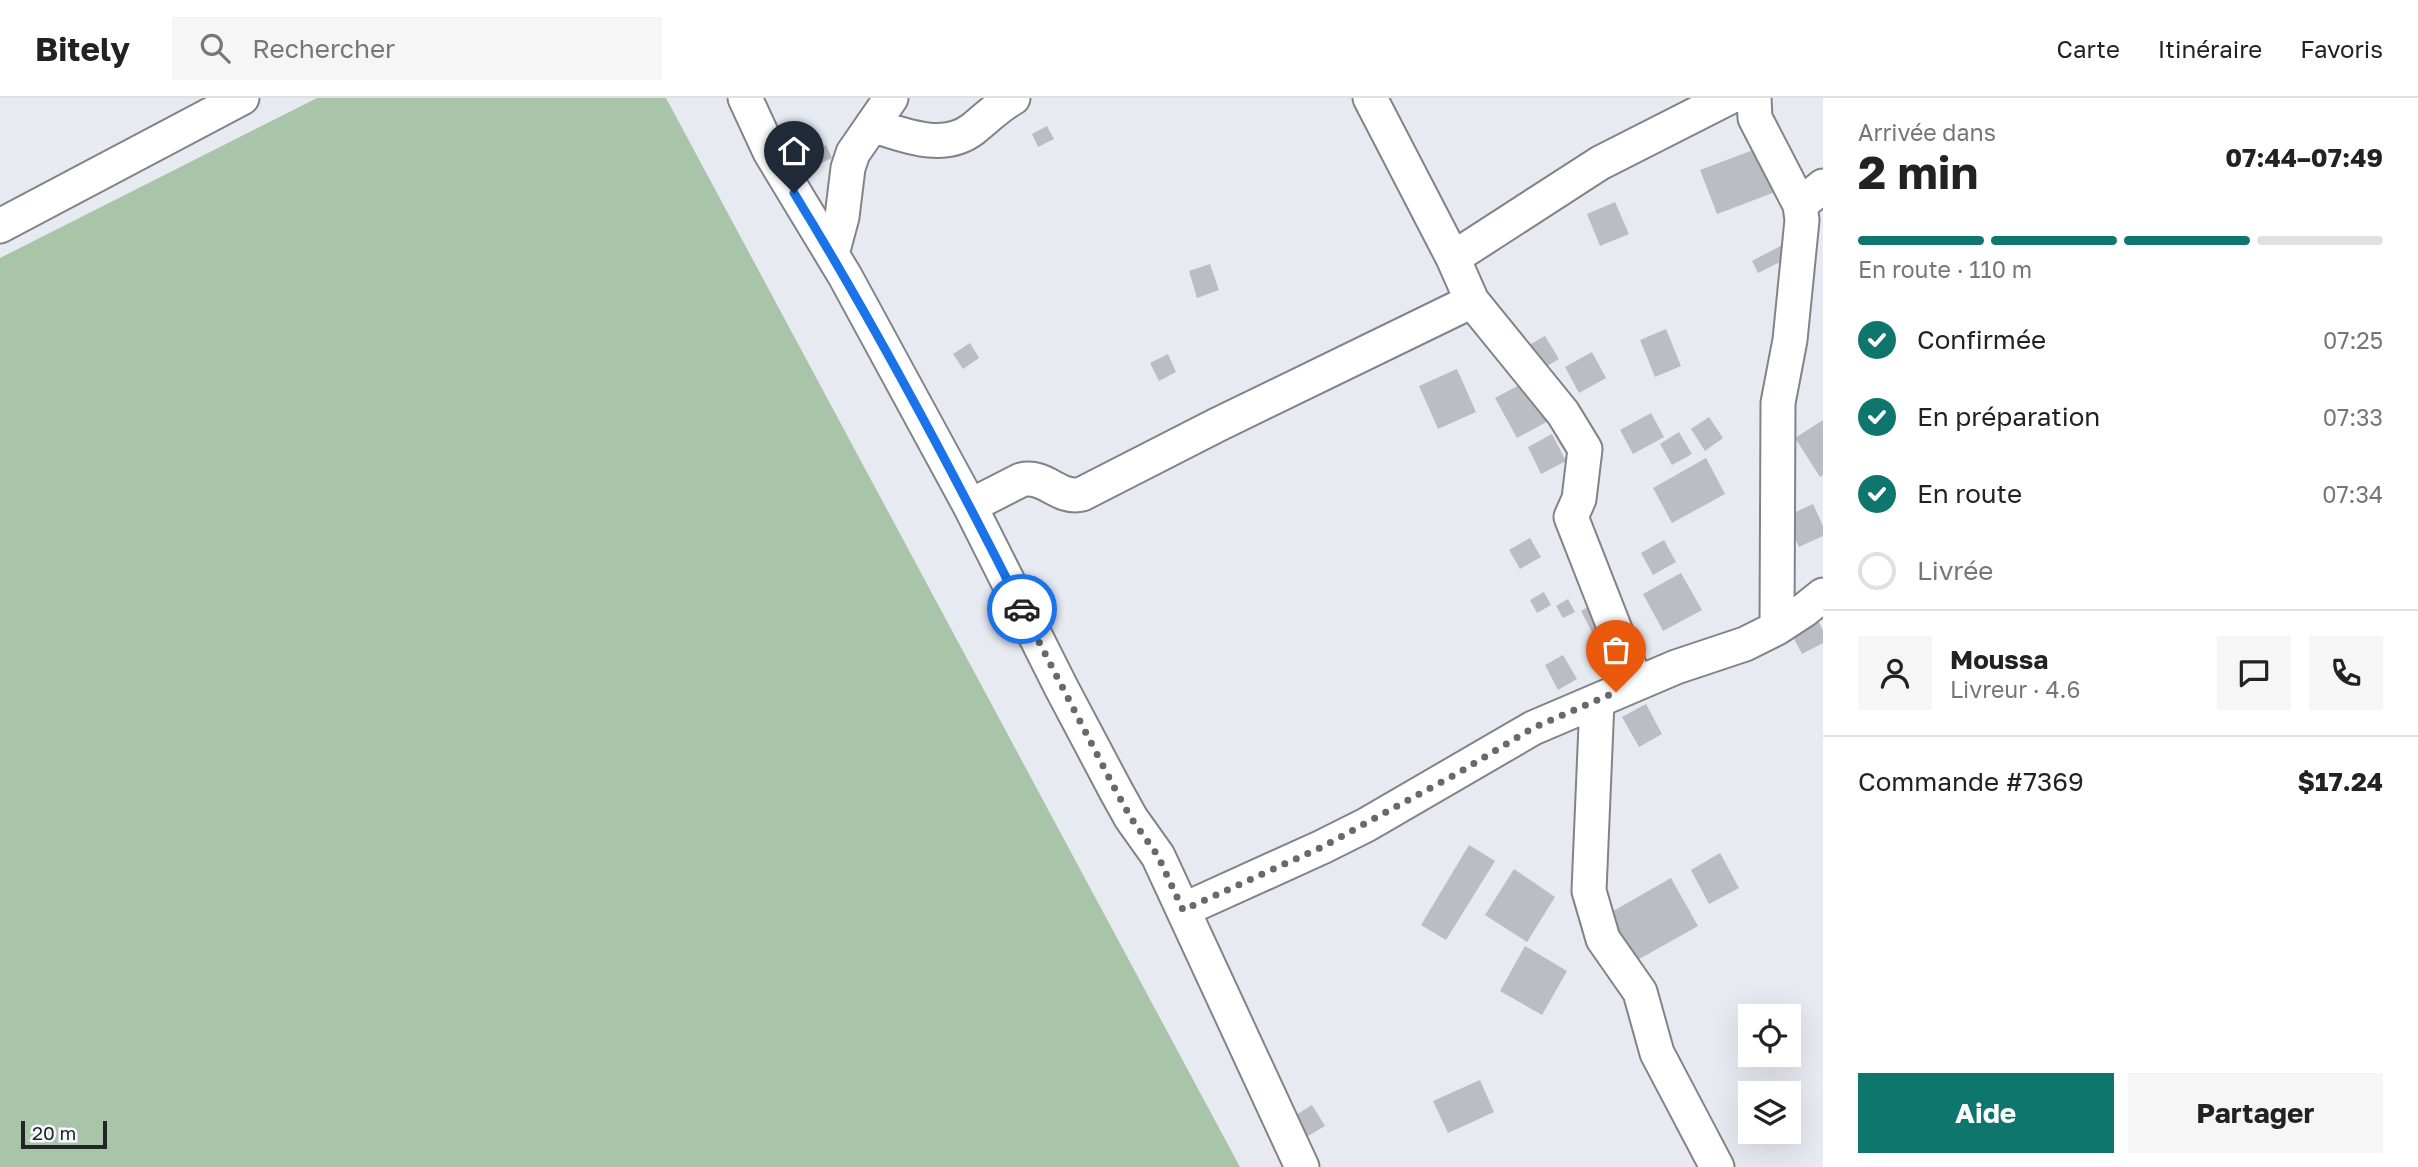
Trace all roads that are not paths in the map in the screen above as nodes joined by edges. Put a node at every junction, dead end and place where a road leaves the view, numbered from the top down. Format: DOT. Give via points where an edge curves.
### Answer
graph roads {
  1 [pos="242,98"];
  2 [pos="746,98"];
  3 [pos="891,98"];
  4 [pos="1013,98"];
  5 [pos="1370,98"];
  6 [pos="1727,98"];
  7 [pos="1754,98"];
  8 [pos="872,125"];
  9 [pos="1812,195"];
  10 [pos="0,226"];
  11 [pos="832,254"];
  12 [pos="1452,258"];
  13 [pos="1472,301"];
  14 [pos="970,506"];
  15 [pos="1823,595"];
  16 [pos="1777,628"];
  17 [pos="1636,683"];
  18 [pos="1597,701"];
  19 [pos="1183,910"];
  20 [pos="1302,1167"];
  21 [pos="1717,1167"];
  1 -- 10 [label="street"];
  2 -- 11 [label="street" via="769,152"];
  3 -- 8 [label="street"];
  4 -- 8 [label="street" via="962,136 944,141"];
  5 -- 12 [label="street"];
  6 -- 12 [label="street" via="1600,163"];
  7 -- 9 [label="street" via="1755,118"];
  8 -- 11 [label="street" via="848,168"];
  9 -- 16 [label="street" via="1802,220 1790,340 1778,403"];
  11 -- 14 [label="street"];
  12 -- 13 [label="street"];
  13 -- 14 [label="street" via="1082,494 1068,495 1030,478"];
  13 -- 17 [label="street" via="1563,413 1585,449 1571,517"];
  14 -- 19 [label="street" via="1062,690 1126,809 1158,856"];
  15 -- 16 [label="street"];
  16 -- 17 [label="street"];
  17 -- 18 [label="street"];
  18 -- 19 [label="street" via="1533,728 1322,847"];
  18 -- 21 [label="street" via="1590,891 1604,939 1640,992 1657,1054"];
  19 -- 20 [label="street"];
}
